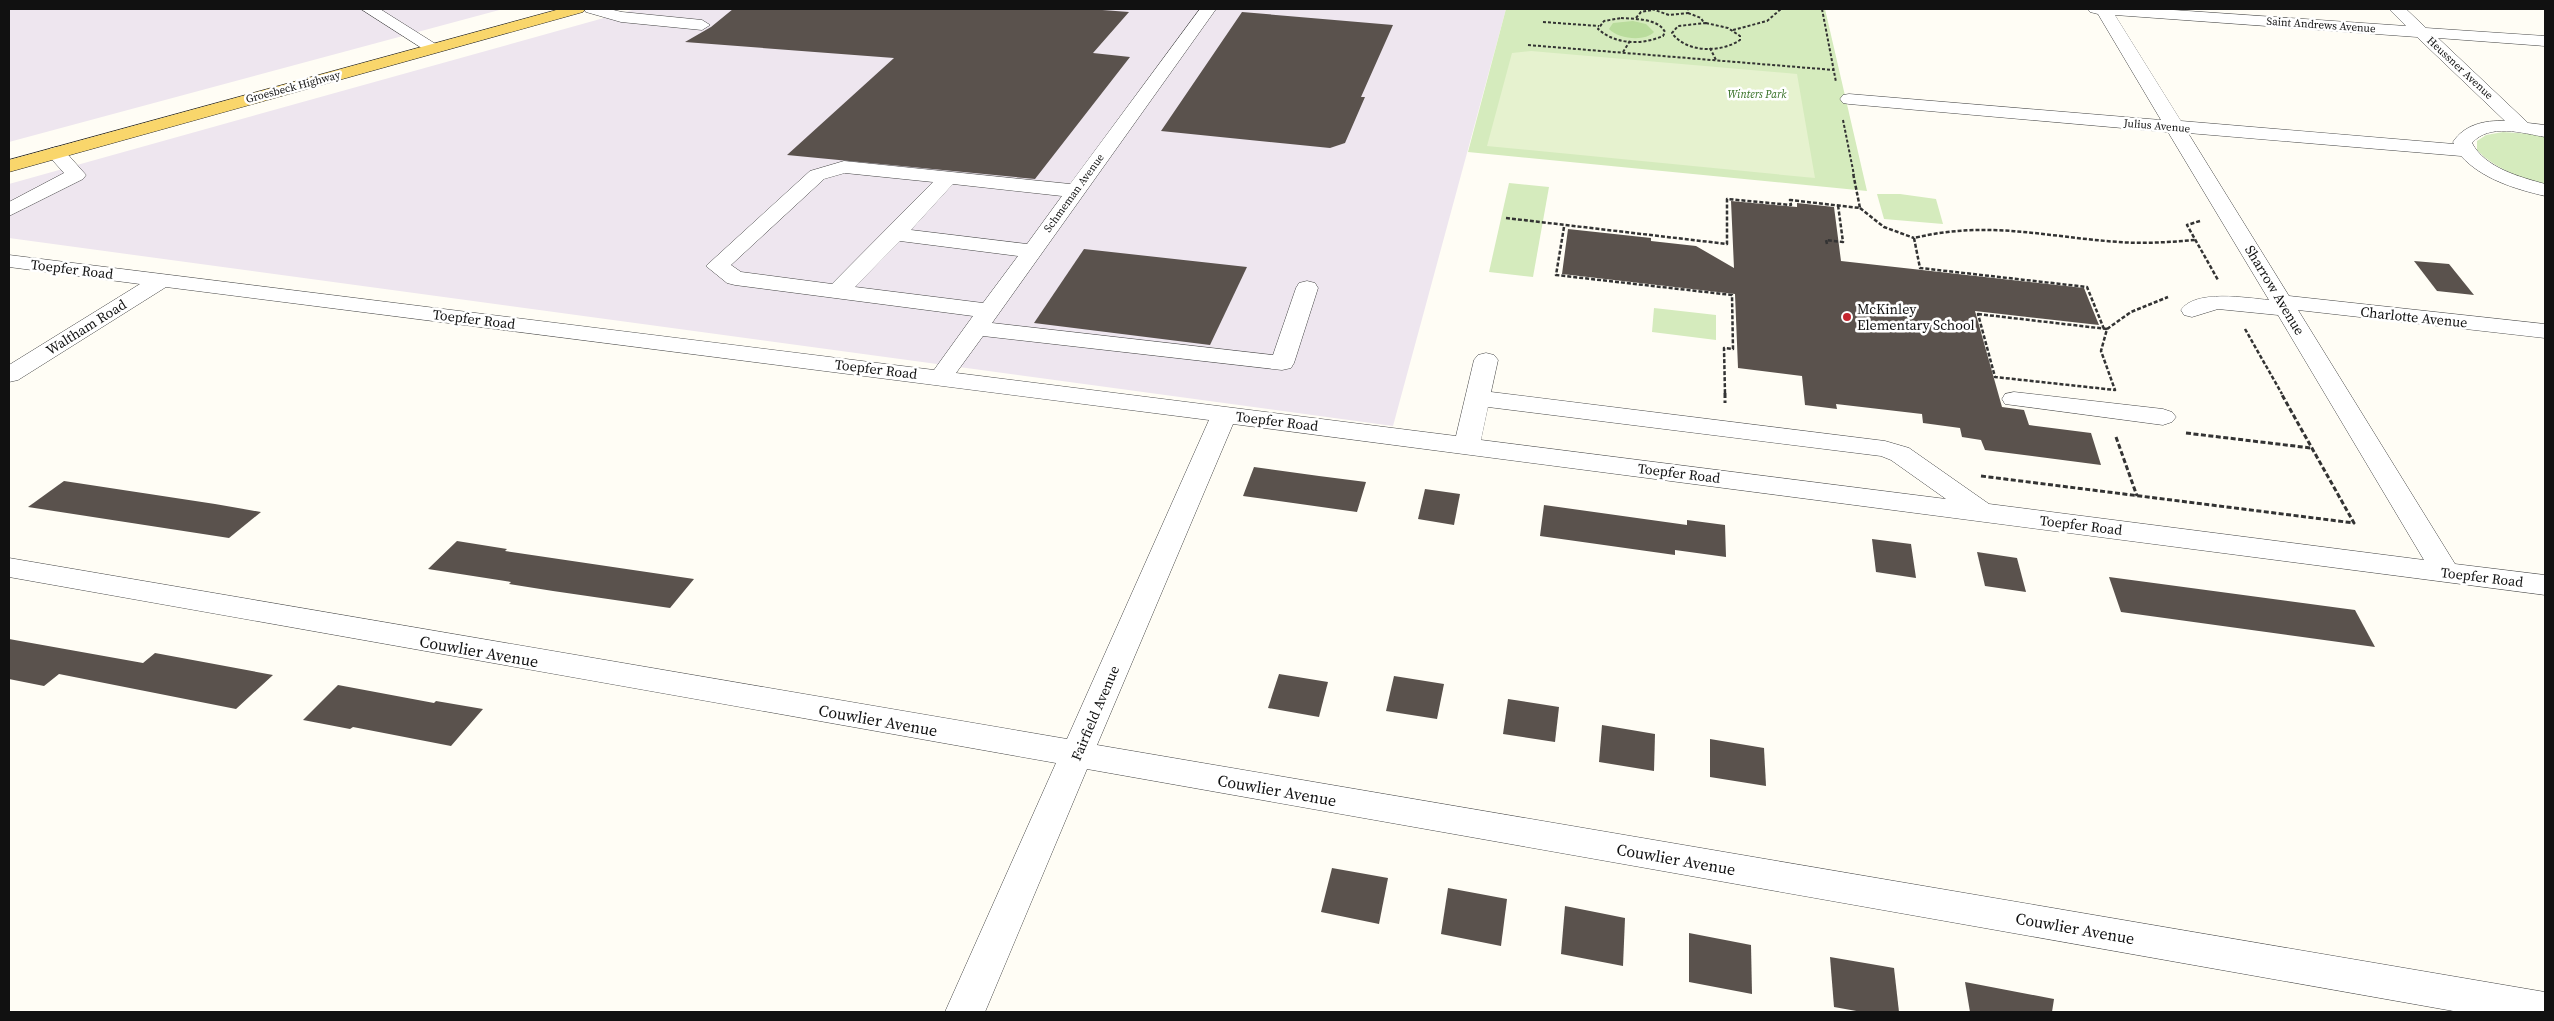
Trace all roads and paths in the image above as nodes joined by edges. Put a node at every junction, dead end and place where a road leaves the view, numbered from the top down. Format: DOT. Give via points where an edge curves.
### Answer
graph roads {
  1 [pos="369,9"];
  2 [pos="577,9"];
  3 [pos="592,9"];
  4 [pos="1208,9"];
  5 [pos="1688,9"];
  6 [pos="1781,9"];
  7 [pos="1822,9"];
  8 [pos="2096,9"];
  9 [pos="2103,9"];
  10 [pos="2397,9"];
  11 [pos="1652,10"];
  12 [pos="1688,13"];
  13 [pos="1636,18"];
  14 [pos="1543,22"];
  15 [pos="1704,23"];
  16 [pos="702,26"];
  17 [pos="1599,26"];
  18 [pos="1732,30"];
  19 [pos="1665,32"];
  20 [pos="2422,32"];
  21 [pos="1672,33"];
  22 [pos="1630,41"];
  23 [pos="2545,42"];
  24 [pos="1528,45"];
  25 [pos="434,48"];
  26 [pos="1710,48"];
  27 [pos="1622,52"];
  28 [pos="1716,60"];
  29 [pos="1834,70"];
  30 [pos="1843,101"];
  31 [pos="2177,128"];
  32 [pos="2523,128"];
  33 [pos="2545,131"];
  34 [pos="2464,151"];
  35 [pos="56,153"];
  36 [pos="9,166"];
  37 [pos="948,178"];
  38 [pos="2545,190"];
  39 [pos="1076,191"];
  40 [pos="1838,205"];
  41 [pos="1860,208"];
  42 [pos="9,210"];
  43 [pos="2197,212"];
  44 [pos="1506,218"];
  45 [pos="1564,226"];
  46 [pos="895,234"];
  47 [pos="1914,238"];
  48 [pos="2195,240"];
  49 [pos="1826,244"];
  50 [pos="1032,251"];
  51 [pos="9,261"];
  52 [pos="162,280"];
  53 [pos="1307,288"];
  54 [pos="838,291"];
  55 [pos="2170,296"];
  56 [pos="2230,302"];
  57 [pos="2285,305"];
  58 [pos="2192,310"];
  59 [pos="982,319"];
  60 [pos="2105,329"];
  61 [pos="2545,331"];
  62 [pos="1486,360"];
  63 [pos="9,375"];
  64 [pos="940,378"];
  65 [pos="1478,398"];
  66 [pos="2014,399"];
  67 [pos="2102,399"];
  68 [pos="1725,406"];
  69 [pos="1224,415"];
  70 [pos="2170,425"];
  71 [pos="1467,446"];
  72 [pos="2312,448"];
  73 [pos="1974,475"];
  74 [pos="2137,496"];
  75 [pos="1982,512"];
  76 [pos="9,568"];
  77 [pos="2446,572"];
  78 [pos="2545,585"];
  79 [pos="1077,755"];
  80 [pos="2545,1010"];
  81 [pos="965,1012"];
  1 -- 25 [label="street"];
  2 -- 25 [label="main road, Groesbeck Highway"];
  3 -- 16 [label="street" via="620,17"];
  4 -- 39 [label="street, Schmeman Avenue"];
  5 -- 12 [label="path"];
  6 -- 18 [label="path" via="1767,21"];
  7 -- 29 [label="path"];
  8 -- 9 [label="street, Saint Andrews Avenue"];
  9 -- 20 [label="street, Saint Andrews Avenue"];
  9 -- 31 [label="street, Sharrow Avenue"];
  10 -- 20 [label="street, Heussner Avenue"];
  11 -- 12 [label="path" via="1669,15"];
  11 -- 13 [label="path" via="1641,12"];
  12 -- 15 [label="path" via="1701,18"];
  13 -- 17 [label="path" via="1611,19"];
  13 -- 19 [label="path" via="1659,25"];
  14 -- 17 [label="path"];
  15 -- 18 [label="path"];
  15 -- 21 [label="path" via="1678,26"];
  17 -- 22 [label="path" via="1608,37"];
  18 -- 26 [label="path" via="1740,36 1736,44"];
  19 -- 21 [label="path"];
  19 -- 22 [label="path" via="1650,41"];
  20 -- 23 [label="street, Saint Andrews Avenue"];
  20 -- 32 [label="street, Heussner Avenue"];
  21 -- 26 [label="path" via="1678,41"];
  22 -- 27 [label="path"];
  24 -- 27 [label="path"];
  25 -- 35 [label="main road, Groesbeck Highway"];
  26 -- 28 [label="path"];
  27 -- 28 [label="path"];
  28 -- 29 [label="path"];
  29 -- 30 [label="path"];
  30 -- 31 [label="street, Julius Avenue"];
  30 -- 41 [label="path"];
  31 -- 34 [label="street, Julius Avenue"];
  31 -- 57 [label="street, Sharrow Avenue"];
  32 -- 33 [label="street"];
  32 -- 34 [label="street" via="2479,129 2466,134 2462,142"];
  34 -- 38 [label="street" via="2500,175"];
  35 -- 36 [label="main road, Groesbeck Highway"];
  35 -- 42 [label="street" via="76,175"];
  37 -- 39 [label="street"];
  37 -- 46 [label="street"];
  37 -- 54 [label="street" via="844,167 817,175 717,266 735,278"];
  39 -- 50 [label="street, Schmeman Avenue"];
  40 -- 41 [label="path"];
  40 -- 45 [label="path" via="1790,200 1791,205 1727,199 1726,244"];
  40 -- 49 [label="path" via="1843,242 1826,240"];
  41 -- 47 [label="path" via="1884,227"];
  43 -- 48 [label="path" via="2202,221 2187,225"];
  44 -- 45 [label="path"];
  45 -- 68 [label="path" via="1556,275 1732,295 1733,349 1724,348"];
  46 -- 50 [label="street"];
  46 -- 54 [label="street"];
  47 -- 48 [label="path" via="1941,230 1984,227 2028,229 2133,243"];
  47 -- 60 [label="path" via="1920,268 2087,286"];
  48 -- 56 [label="path"];
  50 -- 59 [label="street, Schmeman Avenue"];
  51 -- 52 [label="street, Toepfer Road"];
  52 -- 63 [label="street, Waltham Road"];
  52 -- 64 [label="street, Toepfer Road"];
  53 -- 59 [label="street" via="1282,363"];
  54 -- 59 [label="street"];
  55 -- 60 [label="path" via="2131,312"];
  56 -- 57 [label="street, Charlotte Avenue"];
  56 -- 58 [label="street, Charlotte Avenue"];
  56 -- 72 [label="path"];
  57 -- 61 [label="street, Charlotte Avenue"];
  57 -- 77 [label="street, Sharrow Avenue"];
  59 -- 64 [label="street, Schmeman Avenue"];
  60 -- 67 [label="path" via="2101,351 2115,390"];
  60 -- 67 [label="path" via="1978,314 1995,376"];
  62 -- 65 [label="street"];
  64 -- 69 [label="street, Toepfer Road"];
  65 -- 71 [label="street"];
  65 -- 75 [label="street" via="1885,449 1900,454"];
  66 -- 67 [label="street"];
  67 -- 70 [label="street"];
  67 -- 74 [label="path"];
  69 -- 71 [label="street, Toepfer Road"];
  69 -- 79 [label="street, Fairfield Avenue"];
  70 -- 72 [label="path"];
  71 -- 75 [label="street, Toepfer Road"];
  72 -- 74 [label="path" via="2354,523"];
  73 -- 74 [label="path"];
  75 -- 77 [label="street, Toepfer Road"];
  76 -- 79 [label="street, Couwlier Avenue"];
  77 -- 78 [label="street, Toepfer Road"];
  79 -- 80 [label="street, Couwlier Avenue"];
  79 -- 81 [label="street, Fairfield Avenue"];
}
